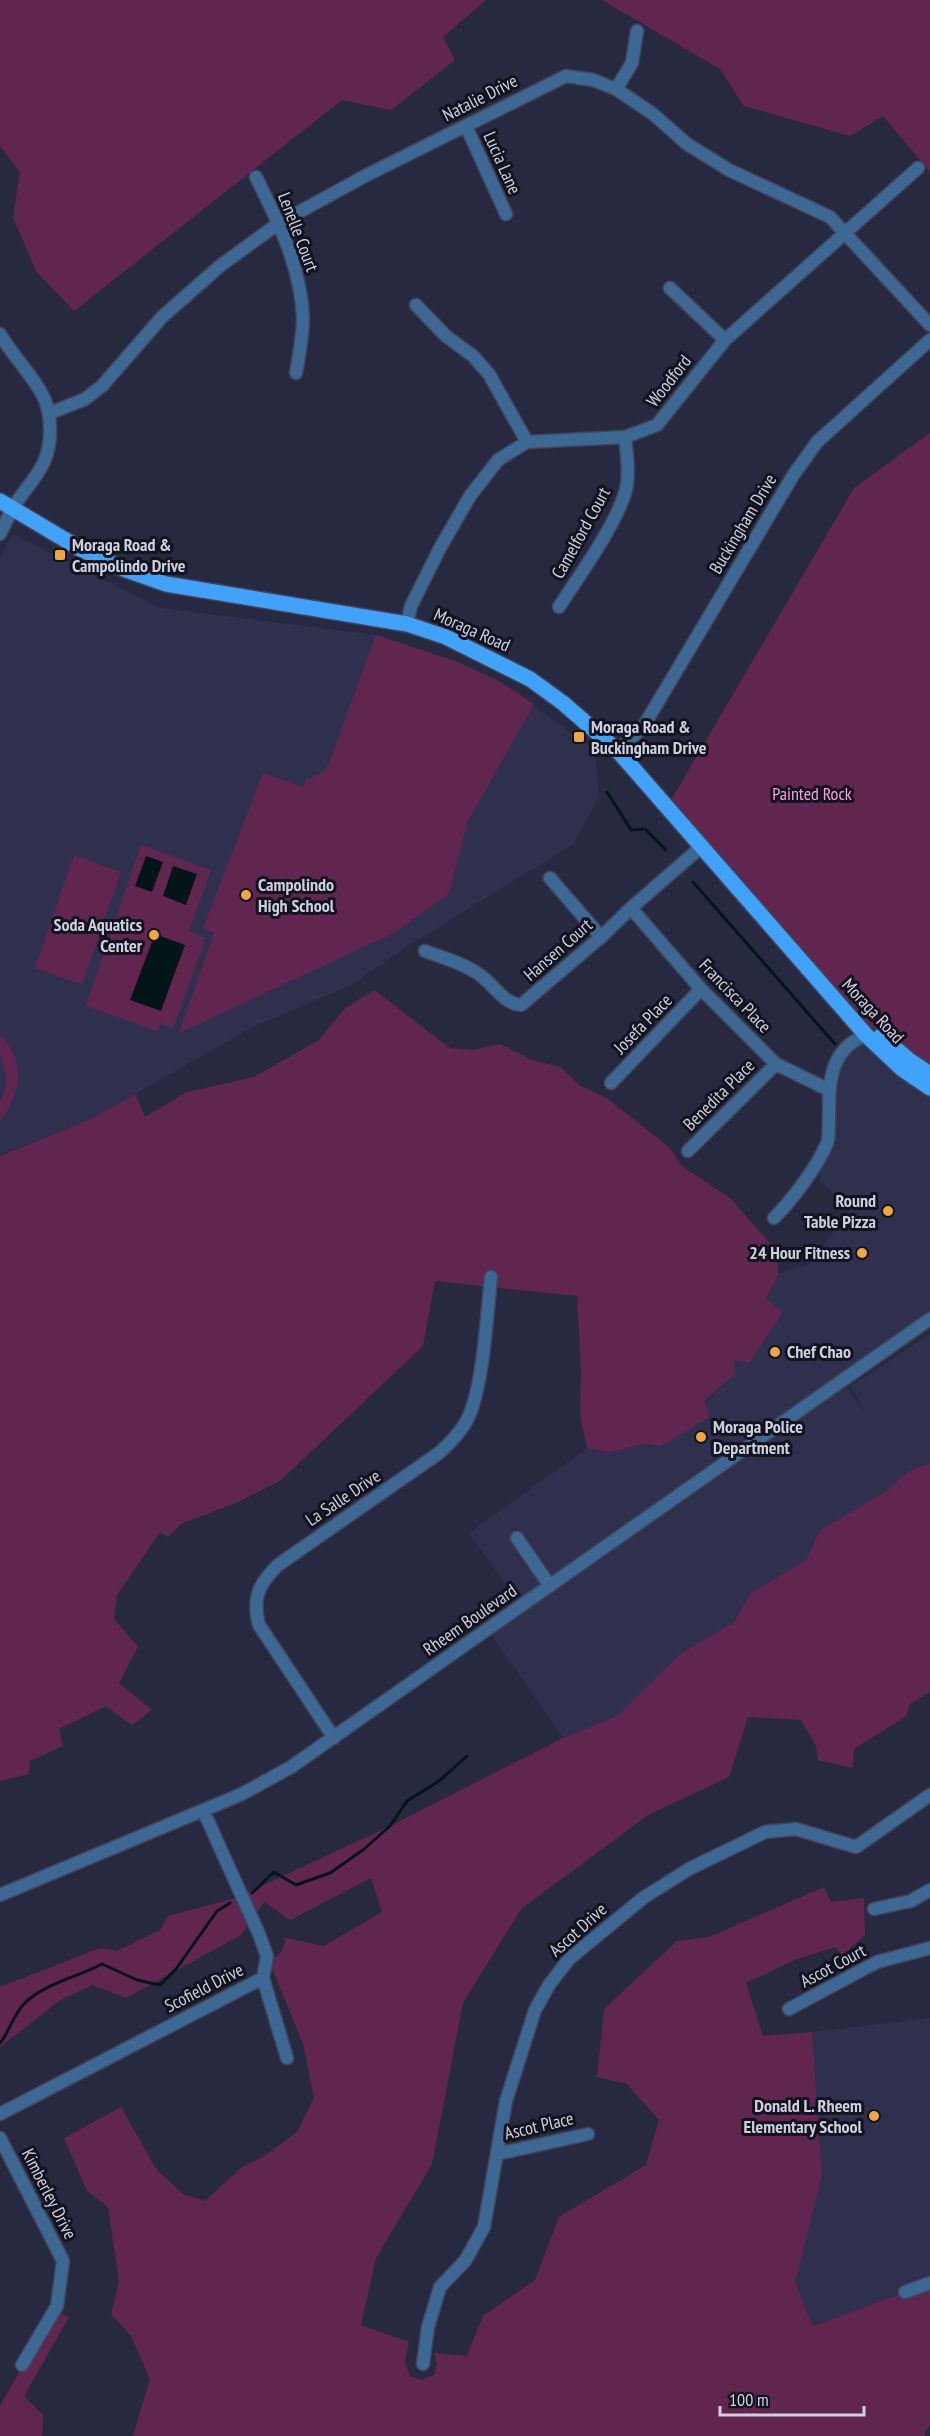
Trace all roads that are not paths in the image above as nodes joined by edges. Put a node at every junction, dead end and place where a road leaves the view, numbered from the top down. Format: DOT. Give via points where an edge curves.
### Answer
graph roads {
  1 [pos="637,31"];
  2 [pos="616,89"];
  3 [pos="466,126"];
  4 [pos="918,168"];
  5 [pos="256,177"];
  6 [pos="506,214"];
  7 [pos="279,223"];
  8 [pos="844,232"];
  9 [pos="670,288"];
  10 [pos="416,305"];
  11 [pos="930,325"];
  12 [pos="0,334"];
  13 [pos="725,339"];
  14 [pos="930,340"];
  15 [pos="296,374"];
  16 [pos="50,412"];
  17 [pos="625,437"];
  18 [pos="527,442"];
  19 [pos="6,505"];
  20 [pos="0,534"];
  21 [pos="559,607"];
  22 [pos="407,624"];
  23 [pos="618,751"];
  24 [pos="701,847"];
  25 [pos="550,878"];
  26 [pos="631,908"];
  27 [pos="601,937"];
  28 [pos="425,951"];
  29 [pos="818,981"];
  30 [pos="701,989"];
  31 [pos="866,1035"];
  32 [pos="776,1064"];
  33 [pos="930,1074"];
  34 [pos="611,1083"];
  35 [pos="930,1088"];
  36 [pos="829,1090"];
  37 [pos="688,1151"];
  38 [pos="774,1218"];
  39 [pos="491,1277"];
  40 [pos="930,1319"];
  41 [pos="517,1538"];
  42 [pos="550,1587"];
  43 [pos="334,1738"];
  44 [pos="930,1795"];
  45 [pos="203,1810"];
  46 [pos="930,1890"];
  47 [pos="0,1894"];
  48 [pos="874,1910"];
  49 [pos="930,1948"];
  50 [pos="263,1978"];
  51 [pos="789,2009"];
  52 [pos="287,2058"];
  53 [pos="0,2114"];
  54 [pos="588,2134"];
  55 [pos="0,2138"];
  56 [pos="497,2154"];
  57 [pos="930,2283"];
  58 [pos="905,2292"];
  59 [pos="423,2364"];
  60 [pos="22,2365"];
  1 -- 2 [label="street" via="632,63"];
  2 -- 3 [label="street, Natalie Drive" via="566,76"];
  2 -- 8 [label="street, Natalie Drive" via="687,144 729,170 830,217"];
  3 -- 6 [label="street, Lucia Lane"];
  3 -- 7 [label="street, Natalie Drive"];
  4 -- 8 [label="street, Woodford"];
  5 -- 7 [label="street, Lenelle Court"];
  7 -- 15 [label="street, Lenelle Court" via="301,297 302,329"];
  7 -- 16 [label="street, Natalie Drive" via="220,266 162,317 102,386 85,399"];
  8 -- 11 [label="street, Natalie Drive"];
  8 -- 13 [label="street, Woodford"];
  9 -- 13 [label="street"];
  10 -- 18 [label="street" via="489,374"];
  12 -- 16 [label="street" via="29,373"];
  13 -- 17 [label="street, Woodford" via="657,425"];
  14 -- 23 [label="street, Buckingham Drive" via="817,442 643,727"];
  16 -- 19 [label="street" via="51,446 46,460"];
  17 -- 18 [label="street, Woodford"];
  17 -- 21 [label="street, Camelford Court" via="624,494"];
  18 -- 22 [label="street, Woodford" via="498,460 470,496 420,586"];
  19 -- 20 [label="street"];
  19 -- 22 [label="main road, Moraga Road" via="84,551 166,584"];
  22 -- 23 [label="main road, Moraga Road" via="446,637 530,679"];
  23 -- 24 [label="main road, Moraga Road"];
  24 -- 26 [label="street, Hansen Court"];
  24 -- 29 [label="main road, Moraga Road"];
  25 -- 27 [label="street"];
  26 -- 27 [label="street, Hansen Court"];
  26 -- 30 [label="street, Francisca Place"];
  27 -- 28 [label="street, Hansen Court" via="521,1005 507,1000 472,970"];
  29 -- 31 [label="main road, Moraga Road"];
  29 -- 33 [label="main road, Moraga Road"];
  30 -- 32 [label="street, Francisca Place"];
  30 -- 34 [label="street, Josefa Place"];
  31 -- 35 [label="main road, Moraga Road" via="902,1069"];
  31 -- 36 [label="street" via="855,1039 836,1060"];
  32 -- 36 [label="street, Francisca Place"];
  32 -- 37 [label="street, Benedita Place"];
  36 -- 38 [label="street" via="828,1142 792,1201"];
  39 -- 43 [label="street, La Salle Drive" via="476,1392 467,1420 452,1441 278,1565 258,1591 254,1608 259,1625"];
  40 -- 42 [label="street, Rheem Boulevard"];
  41 -- 42 [label="street"];
  42 -- 43 [label="street, Rheem Boulevard"];
  43 -- 45 [label="street, Rheem Boulevard" via="242,1794"];
  44 -- 56 [label="street, Ascot Drive" via="856,1847 796,1828 765,1832 689,1869 643,1898 569,1959 536,2010 506,2101"];
  45 -- 47 [label="street, Rheem Boulevard"];
  45 -- 50 [label="street, Scofield Drive" via="267,1956"];
  46 -- 48 [label="street" via="911,1901"];
  49 -- 51 [label="street, Ascot Court" via="877,1962"];
  50 -- 52 [label="street"];
  50 -- 53 [label="street, Scofield Drive"];
  54 -- 56 [label="street, Ascot Place"];
  55 -- 60 [label="street, Kimberley Drive" via="63,2261 57,2306"];
  56 -- 59 [label="street, Ascot Drive" via="484,2228 465,2261 440,2287 428,2327"];
  57 -- 58 [label="street"];
}
